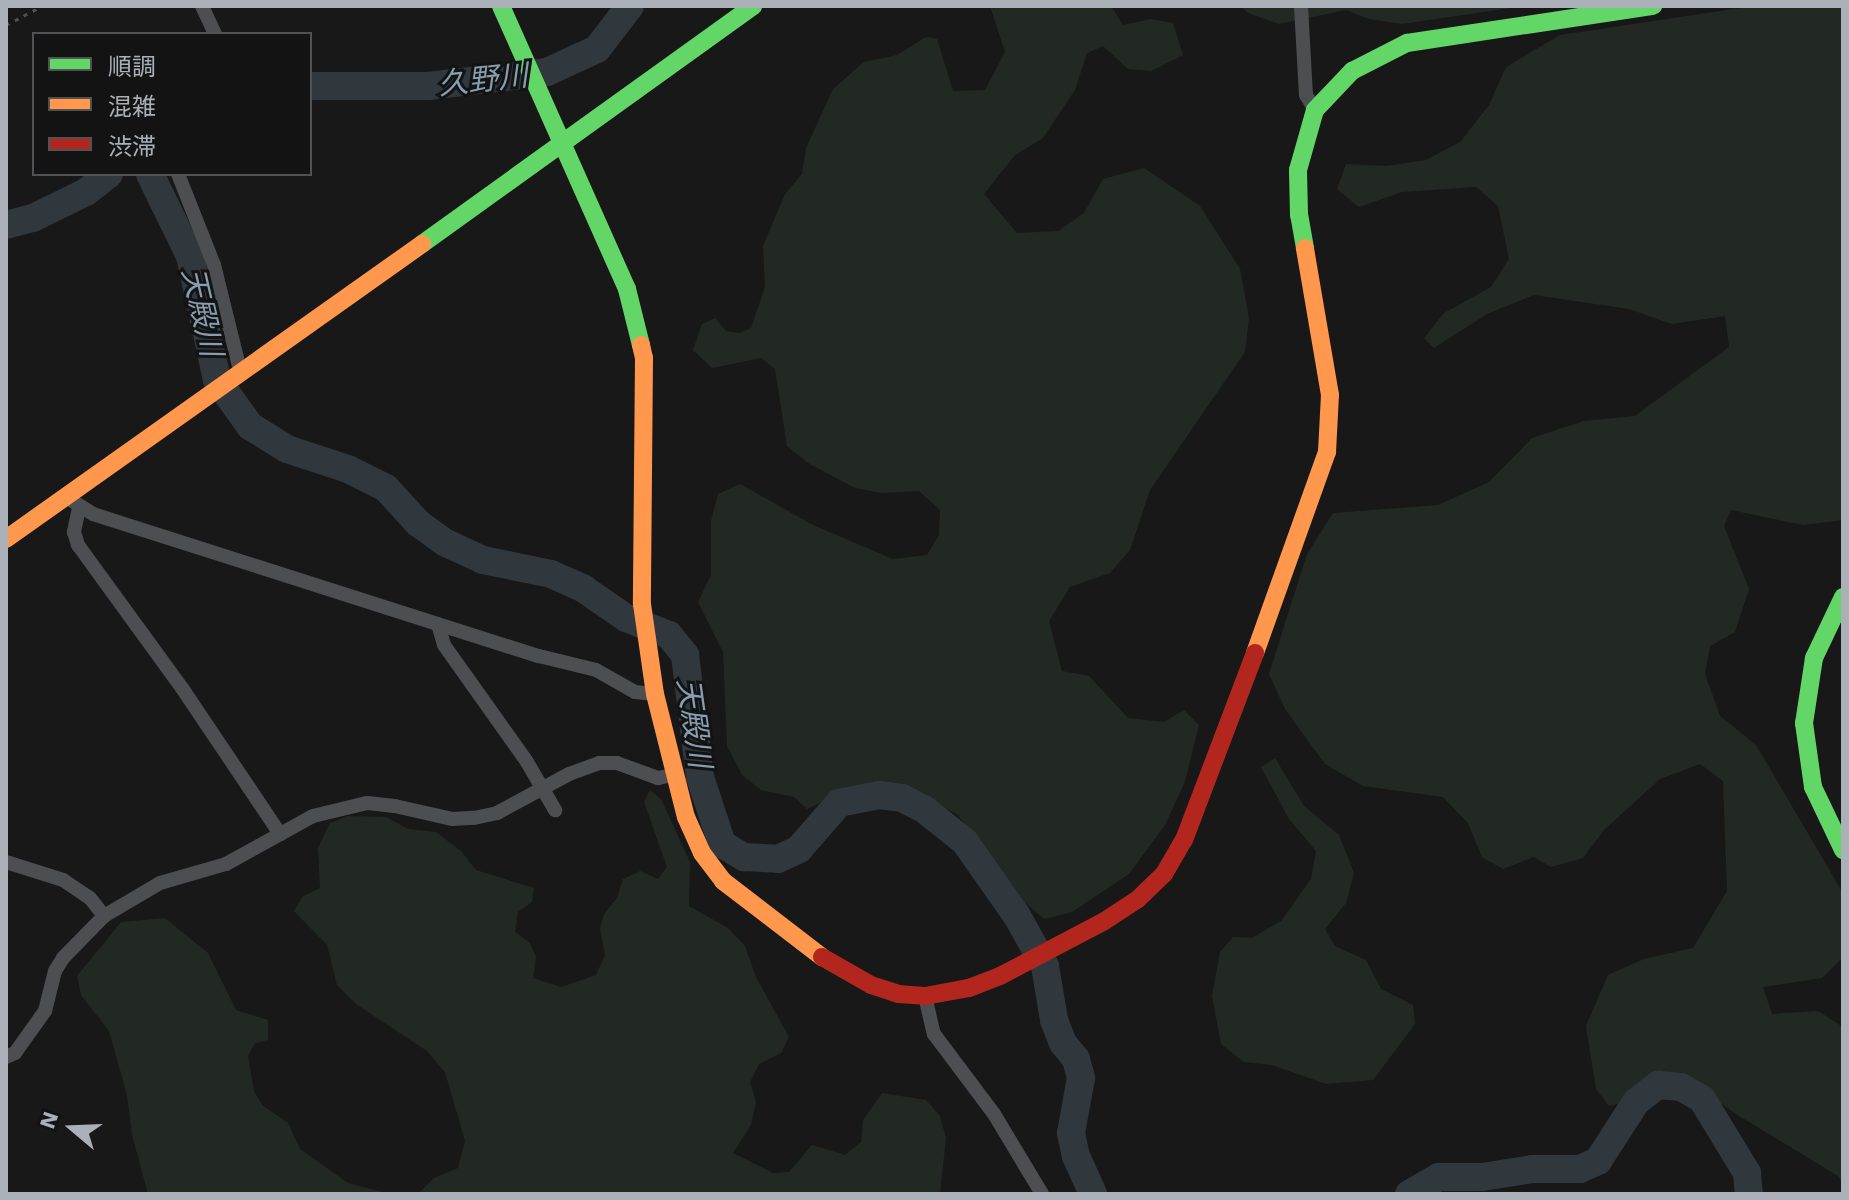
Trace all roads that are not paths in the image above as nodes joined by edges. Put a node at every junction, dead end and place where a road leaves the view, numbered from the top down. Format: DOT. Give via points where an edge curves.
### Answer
graph roads {
  1 [pos="202,6"];
  2 [pos="501,6"];
  3 [pos="753,6"];
  4 [pos="1301,6"];
  5 [pos="1653,6"];
  6 [pos="214,32"];
  7 [pos="1315,110"];
  8 [pos="562,144"];
  9 [pos="179,176"];
  10 [pos="236,378"];
  11 [pos="72,502"];
  12 [pos="6,539"];
  13 [pos="1843,597"];
  14 [pos="438,624"];
  15 [pos="655,694"];
  16 [pos="674,775"];
  17 [pos="542,788"];
  18 [pos="555,810"];
  19 [pos="280,834"];
  20 [pos="1843,850"];
  21 [pos="6,862"];
  22 [pos="104,916"];
  23 [pos="925,996"];
  24 [pos="6,1057"];
  25 [pos="1042,1194"];
  1 -- 6 [label="street"];
  2 -- 8 [label="street"];
  3 -- 8 [label="street"];
  4 -- 7 [label="street" via="1306,95"];
  5 -- 7 [label="street" via="1407,43 1352,71"];
  7 -- 23 [label="street" via="1298,170 1299,215 1330,395 1327,452 1184,840 1164,874 1138,899 1028,962 969,988"];
  8 -- 10 [label="street"];
  8 -- 15 [label="street" via="627,289 644,358 642,604"];
  9 -- 10 [label="street" via="214,265"];
  10 -- 11 [label="street"];
  11 -- 12 [label="street"];
  11 -- 14 [label="street"];
  11 -- 19 [label="street" via="78,545"];
  13 -- 20 [label="street" via="1814,658 1804,723 1813,787"];
  14 -- 15 [label="street" via="596,670 635,692"];
  14 -- 17 [label="street" via="444,645"];
  15 -- 16 [label="street"];
  16 -- 17 [label="street" via="658,778 617,763 599,763"];
  16 -- 23 [label="street" via="702,853 723,881 836,967 898,994"];
  17 -- 18 [label="street"];
  17 -- 19 [label="street" via="497,813 474,818 442,818 367,803 328,810"];
  19 -- 22 [label="street" via="226,864 160,883"];
  21 -- 22 [label="street" via="63,880 90,898"];
  22 -- 24 [label="street" via="63,958 45,1011 15,1053"];
  23 -- 25 [label="street" via="934,1034 994,1114"];
}
